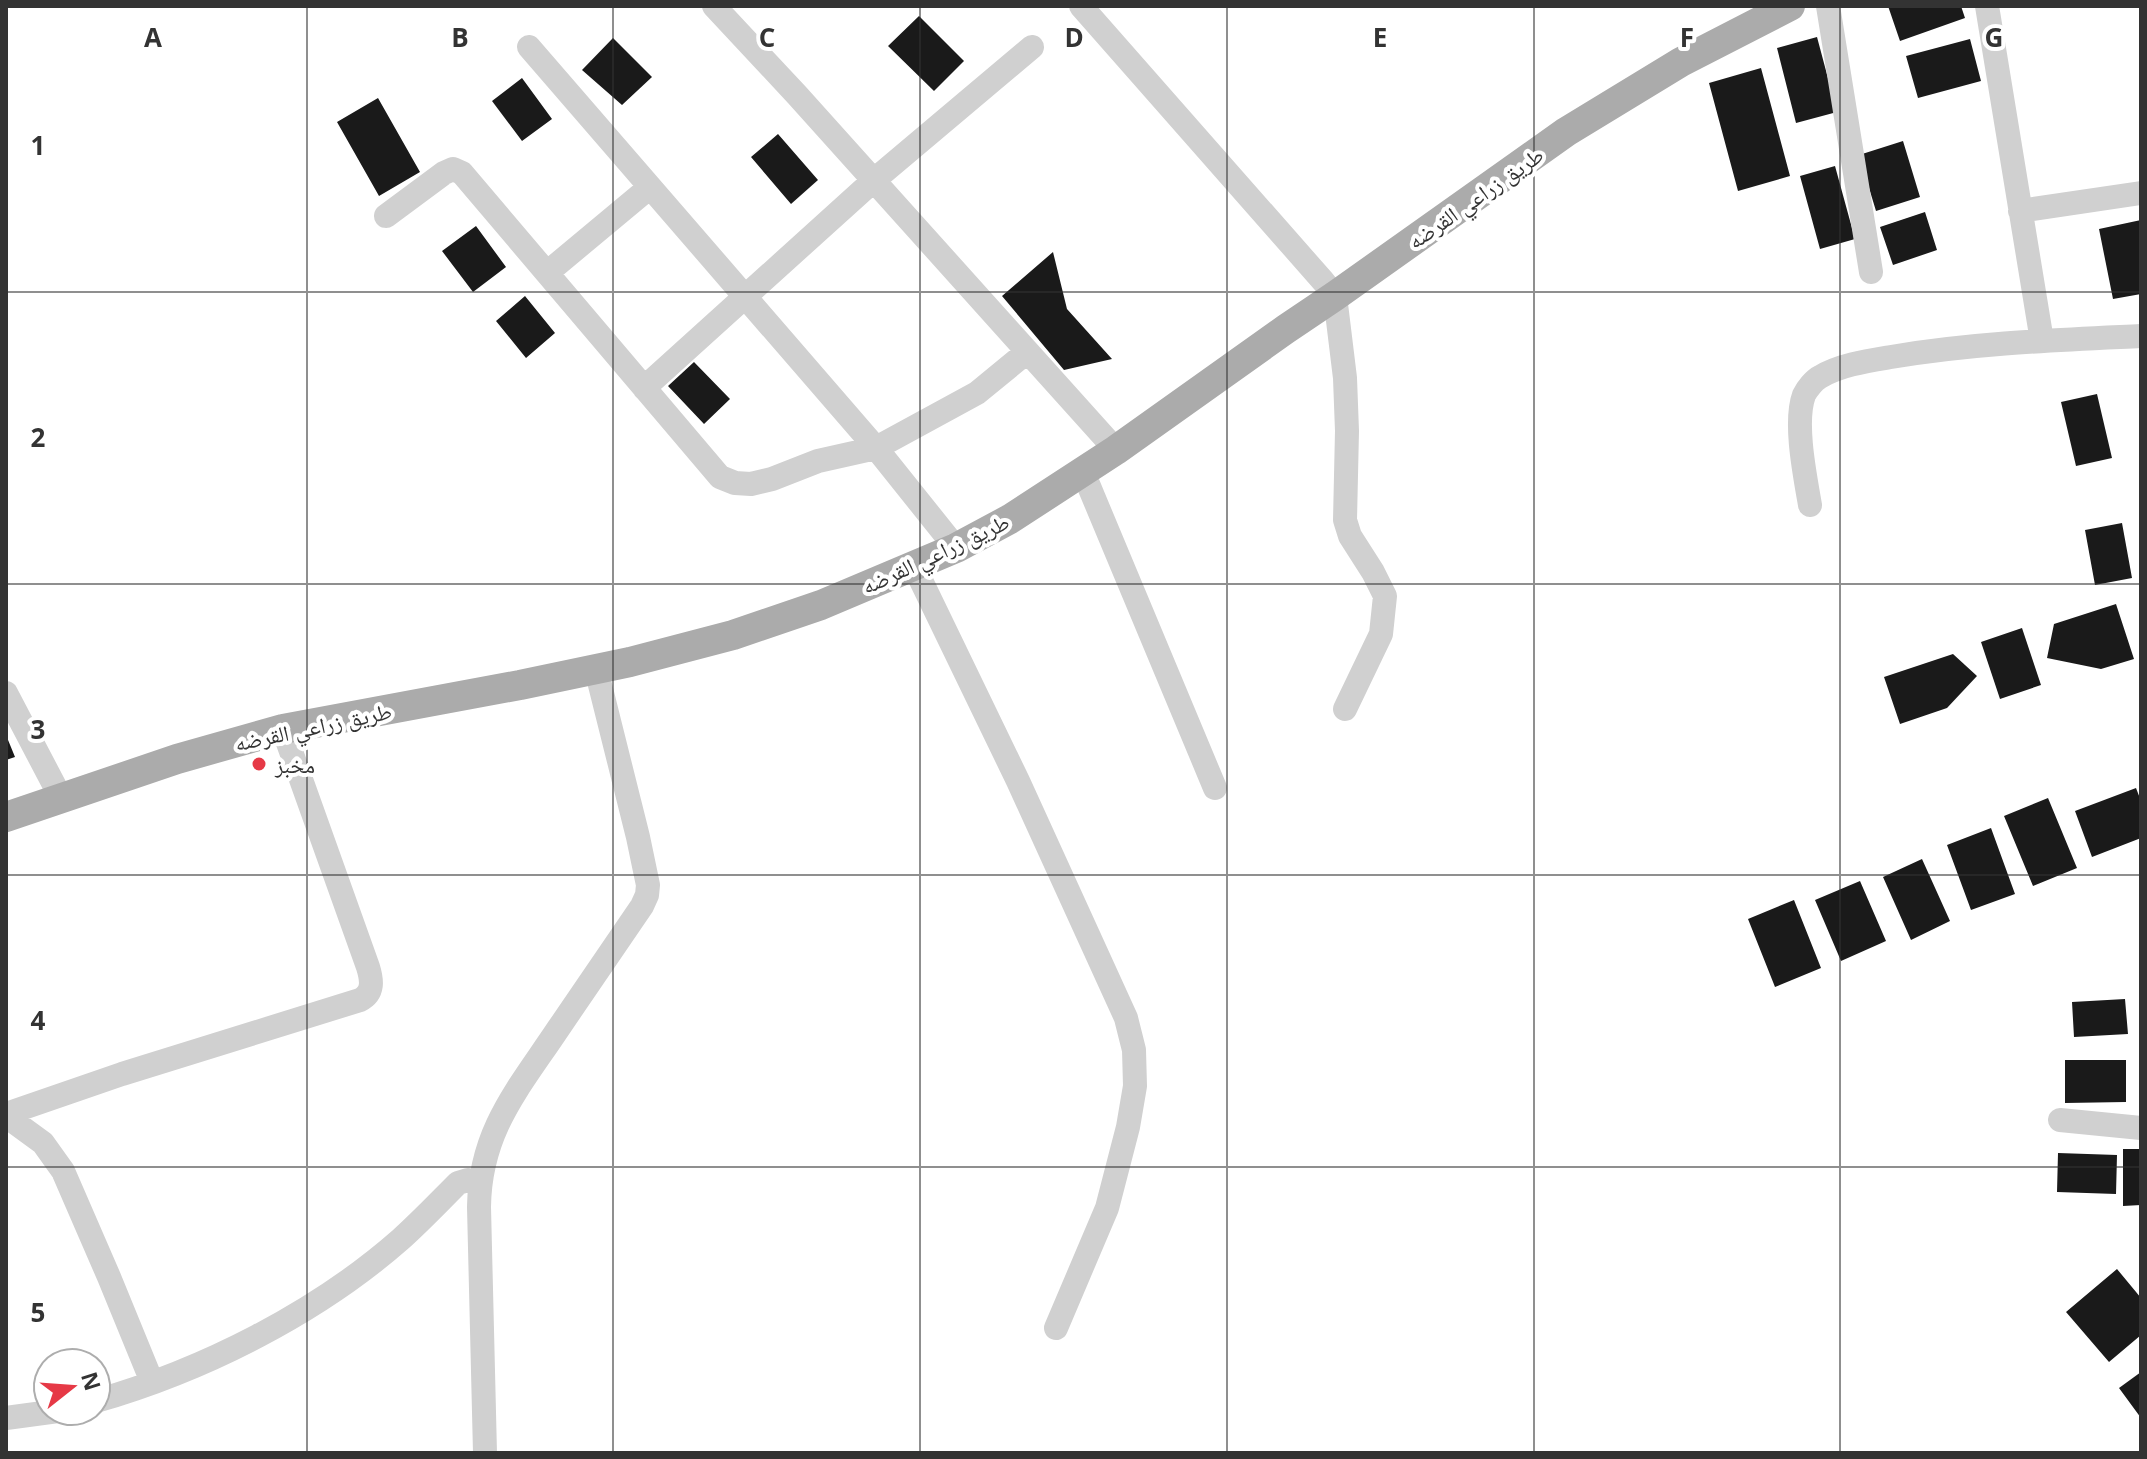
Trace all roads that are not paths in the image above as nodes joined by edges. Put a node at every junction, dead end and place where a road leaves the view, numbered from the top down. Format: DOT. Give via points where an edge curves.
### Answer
graph roads {
  1 [pos="714,6"];
  2 [pos="1081,6"];
  3 [pos="1790,6"];
  4 [pos="1828,6"];
  5 [pos="1987,6"];
  6 [pos="529,47"];
  7 [pos="1032,47"];
  8 [pos="873,181"];
  9 [pos="650,187"];
  10 [pos="2141,193"];
  11 [pos="2020,211"];
  12 [pos="386,216"];
  13 [pos="548,272"];
  14 [pos="1871,272"];
  15 [pos="1335,296"];
  16 [pos="744,298"];
  17 [pos="2141,336"];
  18 [pos="2042,341"];
  19 [pos="1027,352"];
  20 [pos="644,388"];
  21 [pos="876,448"];
  22 [pos="1116,450"];
  23 [pos="1083,472"];
  24 [pos="1810,505"];
  25 [pos="956,548"];
  26 [pos="914,566"];
  27 [pos="596,669"];
  28 [pos="6,693"];
  29 [pos="1345,709"];
  30 [pos="283,729"];
  31 [pos="1215,788"];
  32 [pos="61,798"];
  33 [pos="6,817"];
  34 [pos="6,1115"];
  35 [pos="2060,1120"];
  36 [pos="2141,1128"];
  37 [pos="479,1184"];
  38 [pos="1056,1328"];
  39 [pos="152,1382"];
  40 [pos="112,1396"];
  41 [pos="32,1414"];
  42 [pos="6,1418"];
  43 [pos="485,1453"];
  1 -- 8 [label="street"];
  2 -- 15 [label="street"];
  3 -- 15 [label="main road, طريق زراعي القرضه" via="1681,62 1566,132"];
  4 -- 14 [label="street"];
  5 -- 11 [label="street"];
  6 -- 9 [label="street"];
  7 -- 8 [label="street"];
  8 -- 16 [label="street"];
  8 -- 19 [label="street"];
  9 -- 13 [label="street"];
  9 -- 16 [label="street"];
  10 -- 11 [label="street"];
  11 -- 18 [label="street"];
  12 -- 13 [label="street" via="453,169"];
  13 -- 20 [label="street"];
  15 -- 22 [label="main road, طريق زراعي القرضه"];
  15 -- 29 [label="street" via="1345,378 1345,520 1385,596 1381,634"];
  16 -- 20 [label="street"];
  16 -- 21 [label="street"];
  17 -- 18 [label="street"];
  18 -- 24 [label="street" via="1927,351 1836,369 1817,378 1804,394 1801,417"];
  19 -- 21 [label="street" via="977,393"];
  19 -- 22 [label="street"];
  20 -- 21 [label="street" via="720,477 735,483 772,479 818,461"];
  21 -- 25 [label="street"];
  22 -- 23 [label="main road, طريق زراعي القرضه"];
  23 -- 25 [label="main road, طريق زراعي القرضه"];
  23 -- 31 [label="street"];
  25 -- 26 [label="main road, طريق زراعي القرضه"];
  26 -- 27 [label="main road, طريق زراعي القرضه" via="733,635"];
  26 -- 38 [label="street" via="1126,1018 1134,1050 1128,1127 1107,1208"];
  27 -- 30 [label="main road, طريق زراعي القرضه"];
  27 -- 37 [label="street" via="647,895 505,1107"];
  28 -- 32 [label="street"];
  30 -- 32 [label="main road, طريق زراعي القرضه"];
  30 -- 34 [label="street" via="368,967 369,993"];
  32 -- 33 [label="main road, طريق زراعي القرضه"];
  34 -- 39 [label="street" via="43,1143 63,1171"];
  35 -- 36 [label="street"];
  37 -- 39 [label="street" via="458,1183 401,1239 312,1304 232,1348"];
  37 -- 43 [label="street"];
  39 -- 40 [label="street"];
  41 -- 42 [label="street"];
}
